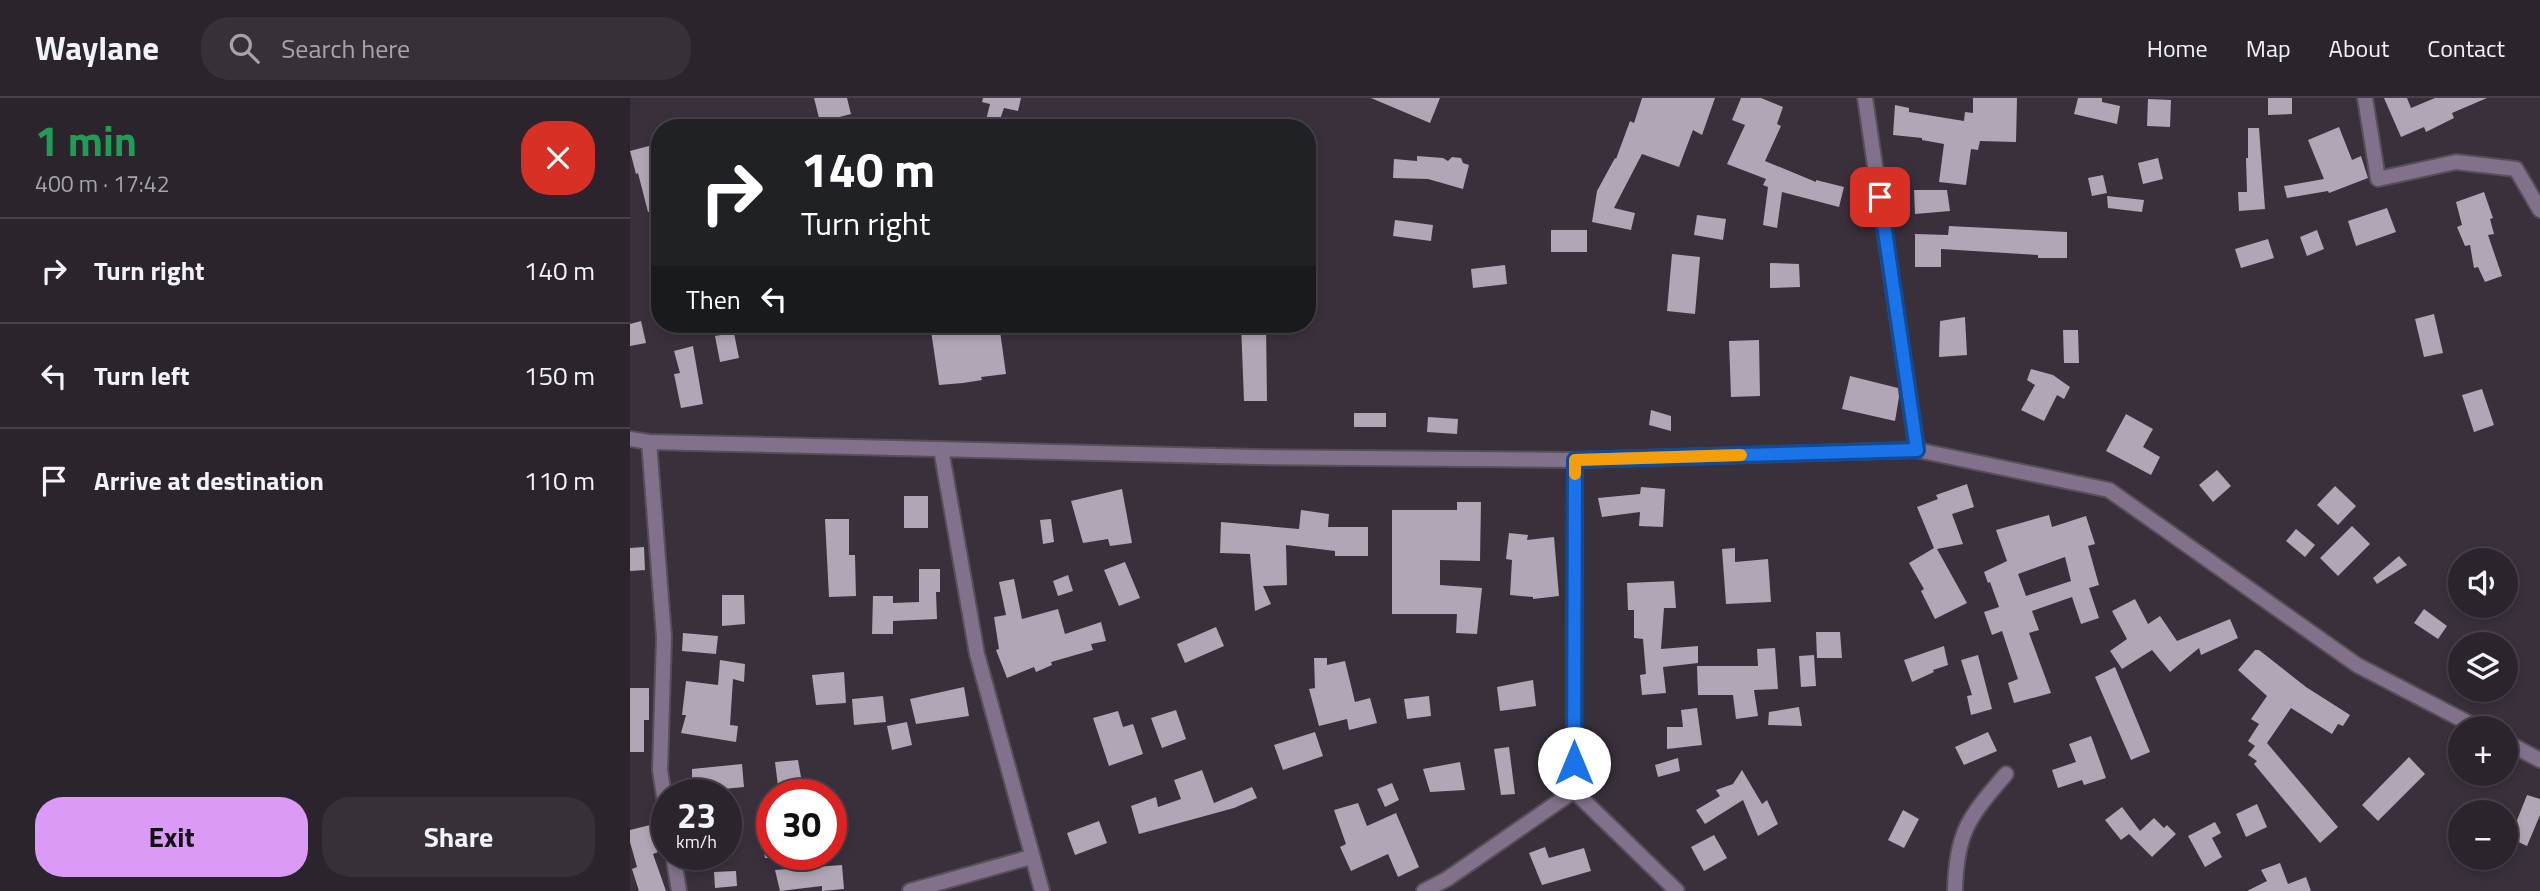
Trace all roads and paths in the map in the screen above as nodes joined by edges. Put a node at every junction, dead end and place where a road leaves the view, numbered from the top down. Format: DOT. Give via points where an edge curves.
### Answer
graph roads {
  1 [pos="1866,98"];
  2 [pos="2365,98"];
  3 [pos="2540,210"];
  4 [pos="630,439"];
  5 [pos="649,442"];
  6 [pos="941,449"];
  7 [pos="1917,450"];
  8 [pos="1575,460"];
  9 [pos="2455,716"];
  10 [pos="2518,748"];
  11 [pos="2540,760"];
  12 [pos="2006,774"];
  13 [pos="661,779"];
  14 [pos="1574,791"];
  15 [pos="1031,857"];
  16 [pos="676,870"];
  17 [pos="679,891"];
  18 [pos="909,891"];
  19 [pos="1042,891"];
  20 [pos="1424,891"];
  21 [pos="1677,891"];
  22 [pos="1955,891"];
  1 -- 7 [label="street"];
  2 -- 3 [label="street" via="2378,179 2456,162 2516,169"];
  4 -- 5 [label="street"];
  5 -- 6 [label="street"];
  5 -- 13 [label="street" via="664,637"];
  6 -- 8 [label="street"];
  6 -- 15 [label="street" via="977,654"];
  7 -- 8 [label="street"];
  7 -- 9 [label="street" via="2109,490 2357,665"];
  8 -- 14 [label="street"];
  10 -- 11 [label="street"];
  12 -- 22 [label="street" via="1976,809 1961,836"];
  14 -- 20 [label="street"];
  14 -- 21 [label="street"];
  15 -- 18 [label="street"];
  15 -- 19 [label="street"];
  16 -- 17 [label="street"];
}
